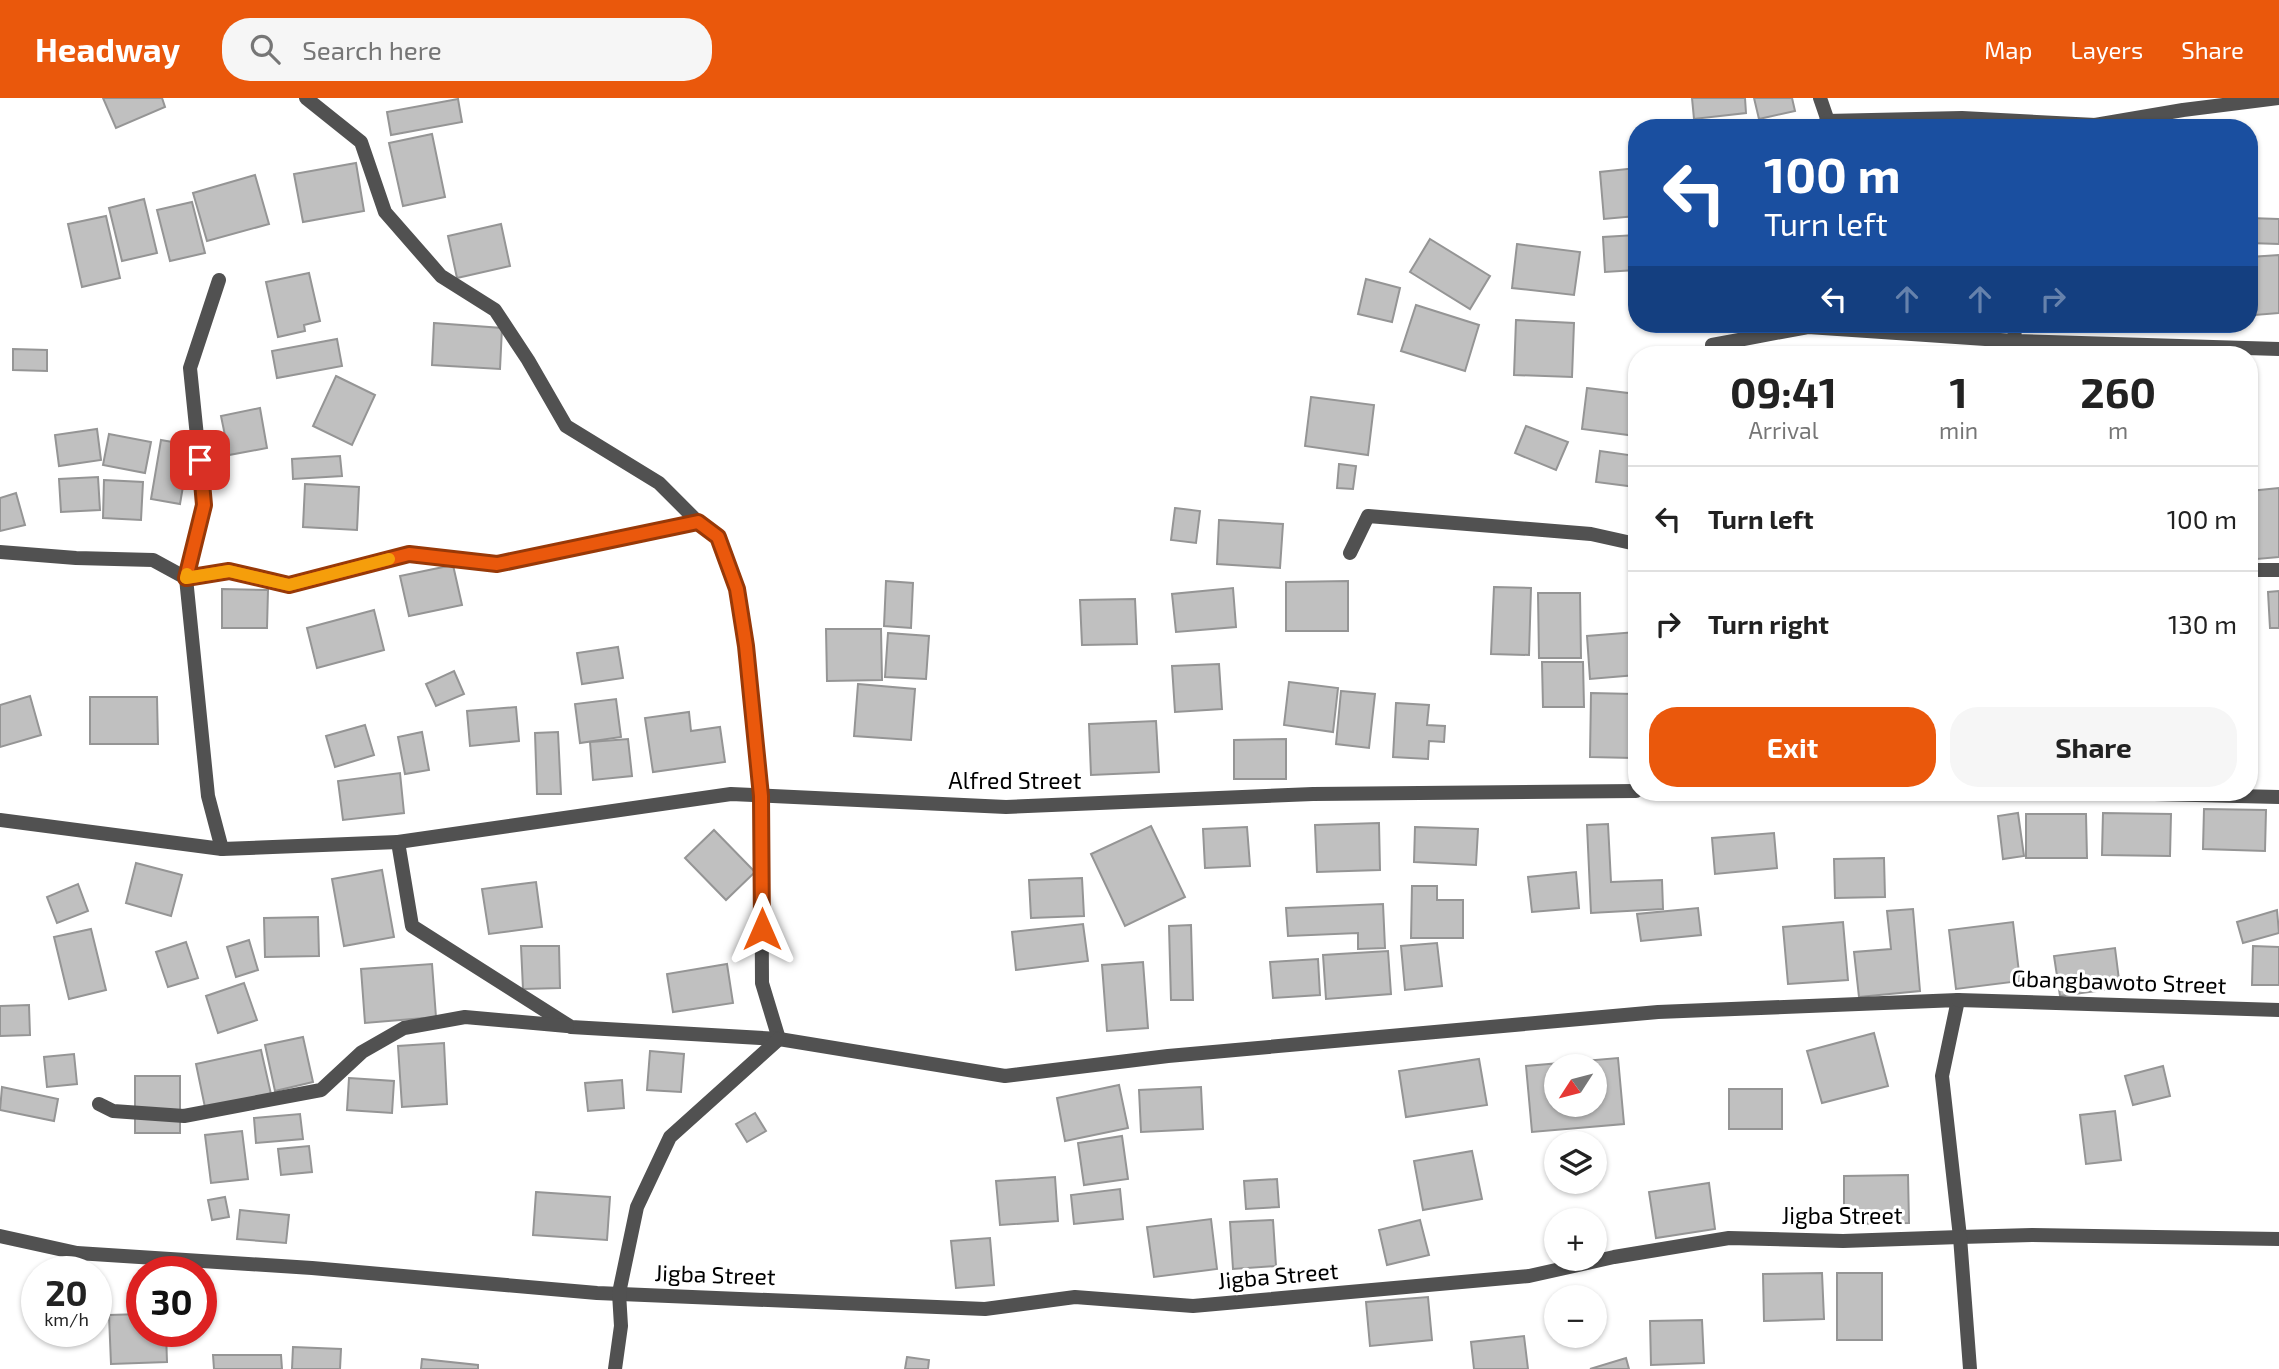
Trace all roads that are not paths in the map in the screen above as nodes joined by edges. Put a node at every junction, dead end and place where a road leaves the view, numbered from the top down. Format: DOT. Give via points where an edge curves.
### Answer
graph roads {
  1 [pos="306,98"];
  2 [pos="1820,98"];
  3 [pos="2279,99"];
  4 [pos="1826,119"];
  5 [pos="1940,119"];
  6 [pos="1977,119"];
  7 [pos="2136,119"];
  8 [pos="219,280"];
  9 [pos="1776,333"];
  10 [pos="1966,333"];
  11 [pos="2015,333"];
  12 [pos="2015,341"];
  13 [pos="1712,345"];
  14 [pos="2180,346"];
  15 [pos="2258,348"];
  16 [pos="2279,349"];
  17 [pos="698,522"];
  18 [pos="1628,542"];
  19 [pos="0,552"];
  20 [pos="1350,552"];
  21 [pos="2258,570"];
  22 [pos="2279,570"];
  23 [pos="186,578"];
  24 [pos="1628,791"];
  25 [pos="761,796"];
  26 [pos="2258,796"];
  27 [pos="2279,797"];
  28 [pos="0,820"];
  29 [pos="397,842"];
  30 [pos="222,849"];
  31 [pos="1958,1000"];
  32 [pos="2279,1010"];
  33 [pos="571,1027"];
  34 [pos="779,1038"];
  35 [pos="99,1104"];
  36 [pos="0,1237"];
  37 [pos="1960,1237"];
  38 [pos="2279,1239"];
  39 [pos="619,1293"];
  40 [pos="615,1369"];
  41 [pos="1970,1369"];
  1 -- 17 [label="street" via="361,142 385,212 441,276 495,310 566,426 659,483"];
  2 -- 4 [label="street"];
  3 -- 7 [label="street"];
  5 -- 6 [label="street"];
  8 -- 23 [label="street" via="190,368 204,505"];
  9 -- 13 [label="street"];
  10 -- 12 [label="street"];
  11 -- 12 [label="street"];
  12 -- 14 [label="street"];
  15 -- 16 [label="street"];
  17 -- 23 [label="street" via="497,564 409,554 289,585 229,571"];
  17 -- 25 [label="street" via="718,537 737,589"];
  18 -- 20 [label="street" via="1591,534 1368,516"];
  19 -- 23 [label="street" via="153,559"];
  21 -- 22 [label="street"];
  23 -- 30 [label="street" via="208,796"];
  24 -- 25 [label="street, Alfred Street" via="1313,794 1006,807"];
  25 -- 29 [label="street, Alfred Street" via="732,794"];
  25 -- 34 [label="street" via="762,984"];
  26 -- 27 [label="street"];
  28 -- 30 [label="street, Alfred Street"];
  29 -- 30 [label="street, Alfred Street"];
  29 -- 33 [label="street" via="412,926"];
  31 -- 32 [label="street, Gbangbawoto Street"];
  31 -- 34 [label="street, Gbangbawoto Street" via="1658,1012 1168,1056 1005,1076"];
  31 -- 37 [label="street" via="1942,1076"];
  33 -- 34 [label="street, Gbangbawoto Street"];
  33 -- 35 [label="street, Gbangbawoto Street" via="465,1017 404,1028 362,1052 321,1090 184,1116 113,1111"];
  34 -- 39 [label="street" via="670,1137 637,1207"];
  36 -- 39 [label="street, Jigba Street" via="77,1253"];
  37 -- 38 [label="street, Jigba Street"];
  37 -- 39 [label="street, Jigba Street" via="1729,1238 1529,1276 1193,1306 1075,1297 985,1309"];
  37 -- 41 [label="street"];
  39 -- 40 [label="street" via="621,1326"];
}
